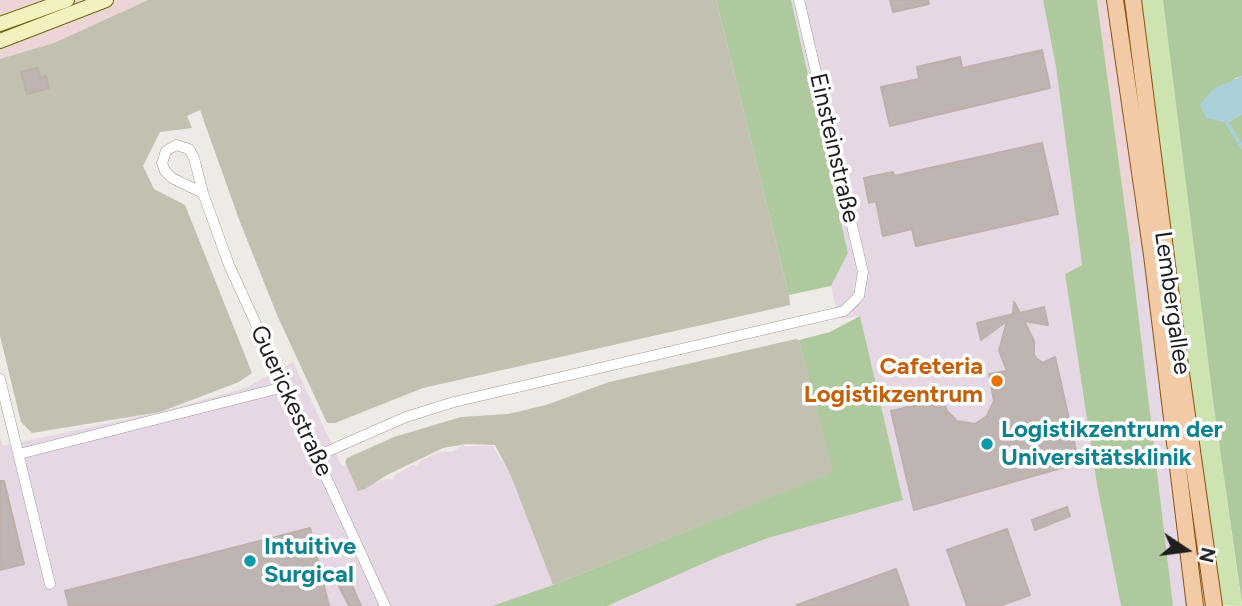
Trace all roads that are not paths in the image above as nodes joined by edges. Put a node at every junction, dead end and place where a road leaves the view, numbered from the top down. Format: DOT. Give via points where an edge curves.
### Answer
graph roads {
  1 [pos="67,0"];
  2 [pos="106,0"];
  3 [pos="799,0"];
  4 [pos="1115,0"];
  5 [pos="1133,0"];
  6 [pos="0,24"];
  7 [pos="0,41"];
  8 [pos="204,193"];
  9 [pos="0,379"];
  10 [pos="284,387"];
  11 [pos="19,454"];
  12 [pos="317,456"];
  13 [pos="50,584"];
  14 [pos="385,606"];
  15 [pos="1195,606"];
  16 [pos="1214,606"];
  1 -- 6 [label="main road"];
  2 -- 7 [label="main road"];
  3 -- 12 [label="street, Einsteinstraße" via="863,272 859,296 844,311 454,402 406,416"];
  4 -- 15 [label="main road, Lembergallee" via="1154,268"];
  5 -- 16 [label="main road, Lembergallee"];
  8 -- 8 [label="street, Guerickestraße" via="165,171 166,151 176,145 189,149"];
  8 -- 10 [label="street, Guerickestraße" via="229,265"];
  9 -- 11 [label="street"];
  10 -- 11 [label="street"];
  10 -- 12 [label="street, Guerickestraße"];
  11 -- 13 [label="street"];
  12 -- 14 [label="street, Guerickestraße"];
}
